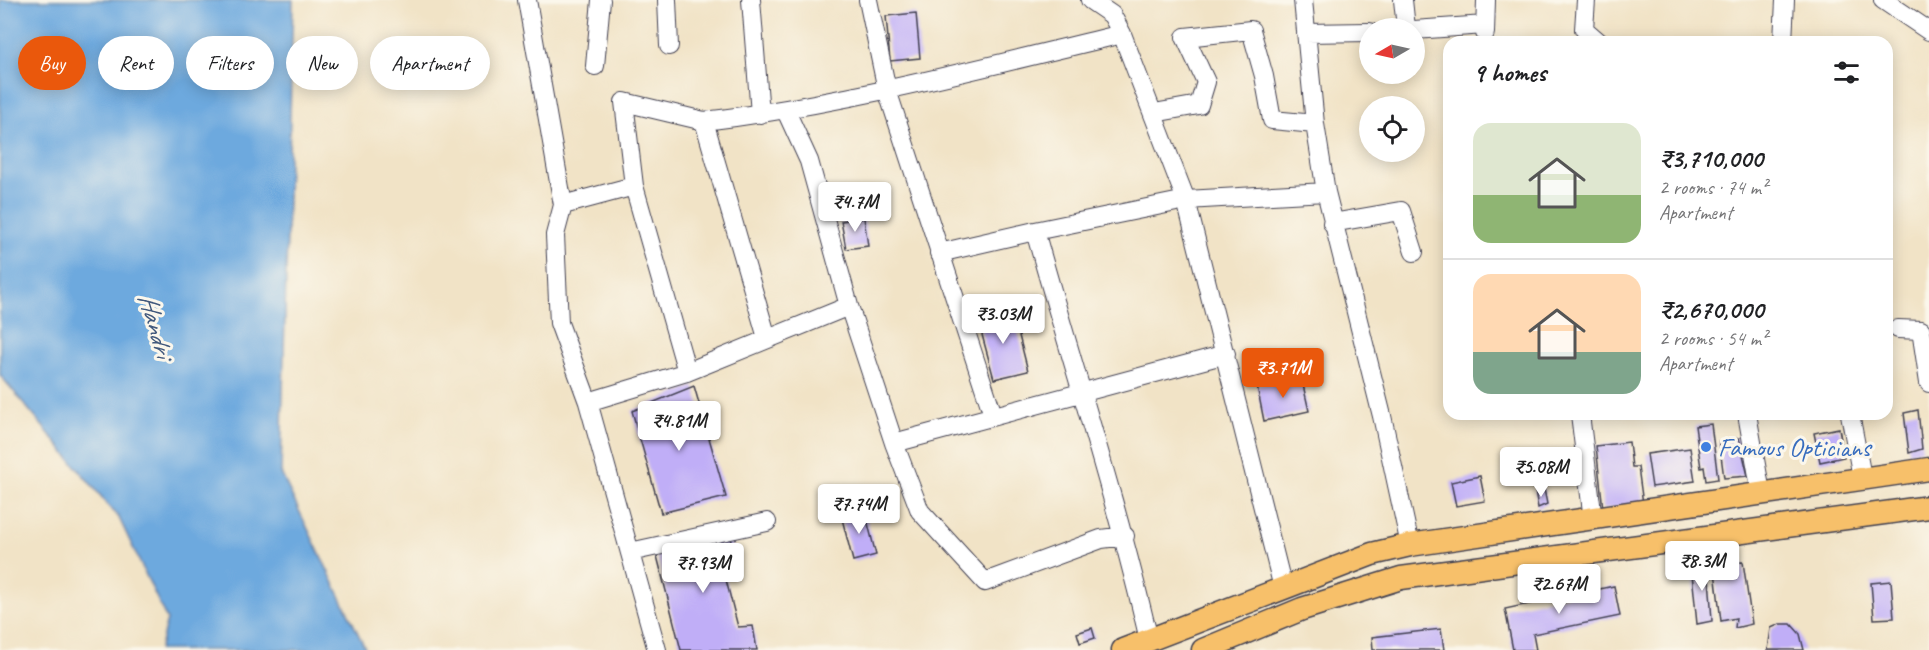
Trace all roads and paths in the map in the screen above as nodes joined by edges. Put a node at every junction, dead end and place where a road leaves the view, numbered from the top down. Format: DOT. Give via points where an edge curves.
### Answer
graph roads {
  1 [pos="527,0"];
  2 [pos="601,0"];
  3 [pos="667,0"];
  4 [pos="751,0"];
  5 [pos="868,0"];
  6 [pos="1090,0"];
  7 [pos="1303,0"];
  8 [pos="1403,0"];
  9 [pos="1486,0"];
  10 [pos="1586,0"];
  11 [pos="1785,0"];
  12 [pos="1883,0"];
  13 [pos="1906,7"];
  14 [pos="1405,18"];
  15 [pos="1425,30"];
  16 [pos="1929,31"];
  17 [pos="1359,32"];
  18 [pos="1306,33"];
  19 [pos="1122,34"];
  20 [pos="1592,36"];
  21 [pos="1783,36"];
  22 [pos="669,46"];
  23 [pos="596,66"];
  24 [pos="887,90"];
  25 [pos="786,111"];
  26 [pos="1154,113"];
  27 [pos="760,114"];
  28 [pos="704,121"];
  29 [pos="1315,124"];
  30 [pos="634,186"];
  31 [pos="1326,192"];
  32 [pos="1186,201"];
  33 [pos="563,205"];
  34 [pos="1332,223"];
  35 [pos="1035,231"];
  36 [pos="1414,252"];
  37 [pos="939,253"];
  38 [pos="849,306"];
  39 [pos="1898,329"];
  40 [pos="767,338"];
  41 [pos="1226,354"];
  42 [pos="687,372"];
  43 [pos="1929,383"];
  44 [pos="1080,391"];
  45 [pos="588,402"];
  46 [pos="993,415"];
  47 [pos="1581,420"];
  48 [pos="1748,420"];
  49 [pos="1851,420"];
  50 [pos="894,443"];
  51 [pos="1929,469"];
  52 [pos="1862,477"];
  53 [pos="1761,493"];
  54 [pos="1929,507"];
  55 [pos="1593,520"];
  56 [pos="767,522"];
  57 [pos="1125,536"];
  58 [pos="1410,545"];
  59 [pos="630,552"];
  60 [pos="1283,588"];
  61 [pos="1292,613"];
  62 [pos="1149,640"];
  63 [pos="657,650"];
  64 [pos="1123,650"];
  65 [pos="1203,650"];
  1 -- 33 [label="street"];
  2 -- 23 [label="street"];
  3 -- 22 [label="street"];
  4 -- 27 [label="street"];
  5 -- 24 [label="street"];
  6 -- 19 [label="street" via="1112,15"];
  7 -- 18 [label="street"];
  8 -- 14 [label="street"];
  9 -- 15 [label="street" via="1485,29"];
  10 -- 20 [label="street" via="1584,29"];
  11 -- 21 [label="street"];
  12 -- 13 [label="street"];
  13 -- 16 [label="street"];
  17 -- 18 [label="street"];
  18 -- 29 [label="street"];
  19 -- 24 [label="street"];
  19 -- 26 [label="street"];
  24 -- 25 [label="street"];
  24 -- 37 [label="street"];
  25 -- 27 [label="street"];
  25 -- 38 [label="street" via="809,161"];
  26 -- 29 [label="street" via="1199,105 1206,82 1185,37 1251,30 1272,120"];
  26 -- 32 [label="street"];
  27 -- 28 [label="street"];
  28 -- 30 [label="street" via="624,102"];
  28 -- 40 [label="street"];
  29 -- 31 [label="street"];
  30 -- 33 [label="street"];
  30 -- 42 [label="street"];
  31 -- 32 [label="street"];
  31 -- 34 [label="street"];
  32 -- 35 [label="street"];
  32 -- 41 [label="street"];
  33 -- 45 [label="street" via="555,235 559,323"];
  34 -- 36 [label="street" via="1401,211"];
  34 -- 58 [label="street" via="1382,416"];
  35 -- 37 [label="street"];
  35 -- 44 [label="street"];
  37 -- 46 [label="street"];
  38 -- 40 [label="street"];
  38 -- 50 [label="street"];
  39 -- 43 [label="street" via="1921,330"];
  40 -- 42 [label="street"];
  41 -- 44 [label="street"];
  41 -- 60 [label="street"];
  42 -- 45 [label="street"];
  44 -- 46 [label="street"];
  44 -- 57 [label="street"];
  45 -- 59 [label="street"];
  46 -- 50 [label="street"];
  47 -- 55 [label="street"];
  48 -- 53 [label="street"];
  49 -- 52 [label="street"];
  50 -- 57 [label="street" via="920,511 985,582 1101,538"];
  51 -- 52 [label="main road"];
  52 -- 53 [label="main road"];
  53 -- 55 [label="main road"];
  54 -- 61 [label="main road" via="1401,578"];
  55 -- 58 [label="main road"];
  56 -- 59 [label="street"];
  57 -- 62 [label="street"];
  58 -- 60 [label="main road" via="1372,554"];
  59 -- 63 [label="street"];
  60 -- 61 [label="main road"];
  60 -- 62 [label="main road"];
  61 -- 65 [label="main road"];
  62 -- 64 [label="main road"];
}
